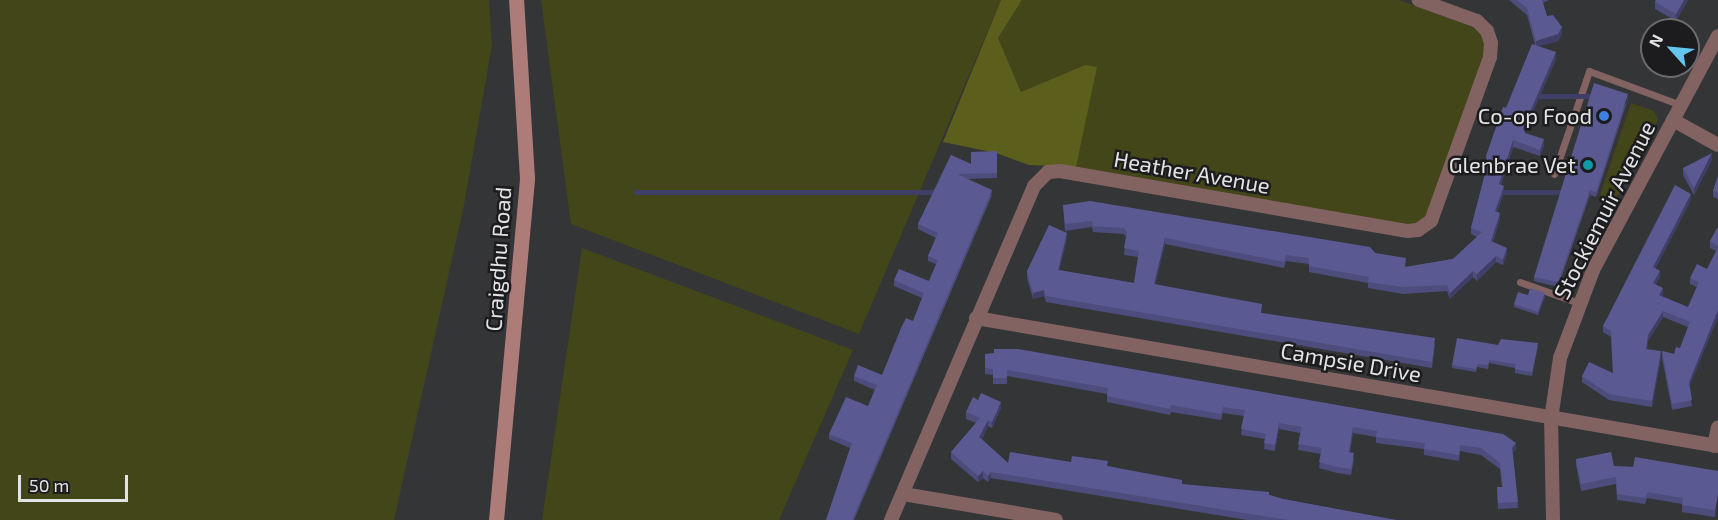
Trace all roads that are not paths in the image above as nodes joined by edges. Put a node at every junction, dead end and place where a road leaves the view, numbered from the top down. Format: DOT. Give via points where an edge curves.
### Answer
graph roads {
  1 [pos="516,0"];
  2 [pos="1419,0"];
  3 [pos="1718,36"];
  4 [pos="1681,105"];
  5 [pos="1673,120"];
  6 [pos="1718,145"];
  7 [pos="1554,174"];
  8 [pos="1520,282"];
  9 [pos="1579,303"];
  10 [pos="976,318"];
  11 [pos="1551,419"];
  12 [pos="1718,427"];
  13 [pos="1716,446"];
  14 [pos="903,494"];
  15 [pos="496,520"];
  16 [pos="891,520"];
  17 [pos="1056,520"];
  18 [pos="1553,520"];
  1 -- 15 [label="main road, Craigdhu Road" via="526,178"];
  2 -- 10 [label="street, Heather Avenue" via="1477,21 1487,31 1491,43 1490,57 1438,206 1425,227 1408,231 1048,172 1034,186"];
  3 -- 4 [label="street, Stockiemuir Avenue"];
  4 -- 5 [label="street, Stockiemuir Avenue"];
  4 -- 7 [label="lane" via="1589,71"];
  5 -- 6 [label="street"];
  5 -- 9 [label="street, Stockiemuir Avenue"];
  8 -- 9 [label="lane"];
  9 -- 11 [label="street, Stockiemuir Avenue" via="1560,358"];
  10 -- 11 [label="street, Campsie Drive"];
  10 -- 14 [label="street, Heather Avenue"];
  11 -- 13 [label="street, Campsie Drive"];
  11 -- 18 [label="street, Stockiemuir Avenue"];
  12 -- 13 [label="street"];
  14 -- 16 [label="street, Heather Avenue"];
  14 -- 17 [label="street"];
}
